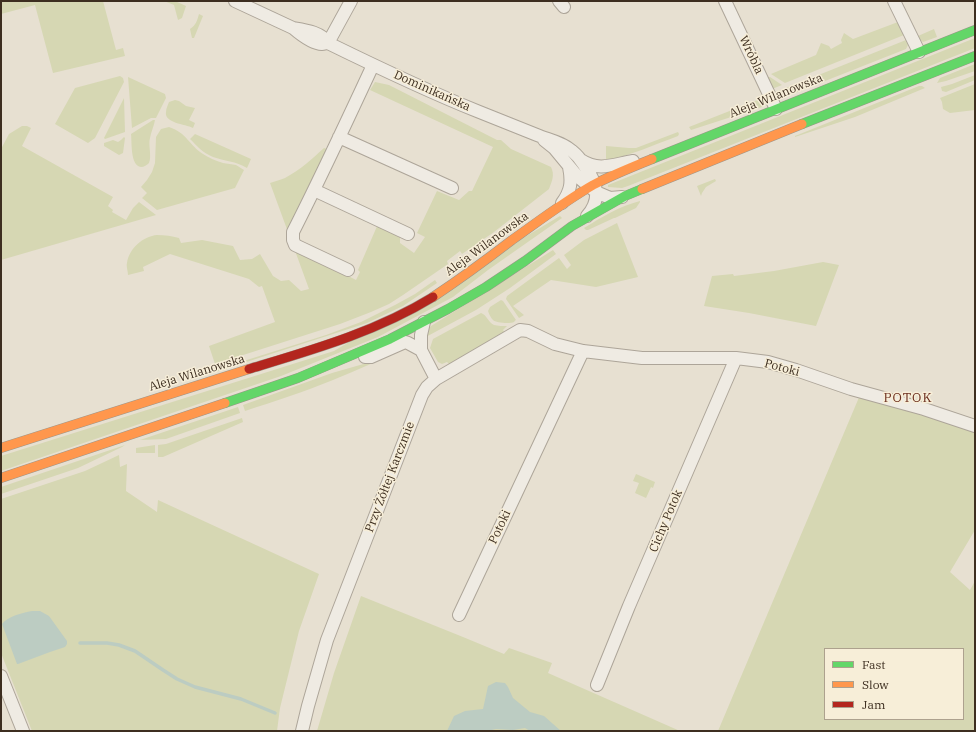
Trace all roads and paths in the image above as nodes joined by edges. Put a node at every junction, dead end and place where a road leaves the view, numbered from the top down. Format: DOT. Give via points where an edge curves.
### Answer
graph roads {
  1 [pos="234,1"];
  2 [pos="351,1"];
  3 [pos="725,1"];
  4 [pos="894,1"];
  5 [pos="975,30"];
  6 [pos="328,43"];
  7 [pos="919,52"];
  8 [pos="975,56"];
  9 [pos="373,65"];
  10 [pos="776,109"];
  11 [pos="538,135"];
  12 [pos="339,137"];
  13 [pos="653,158"];
  14 [pos="580,159"];
  15 [pos="569,167"];
  16 [pos="452,188"];
  17 [pos="594,188"];
  18 [pos="314,190"];
  19 [pos="625,196"];
  20 [pos="559,207"];
  21 [pos="582,220"];
  22 [pos="408,234"];
  23 [pos="348,270"];
  24 [pos="424,322"];
  25 [pos="421,350"];
  26 [pos="582,352"];
  27 [pos="349,358"];
  28 [pos="736,358"];
  29 [pos="436,379"];
  30 [pos="975,426"];
  31 [pos="1,448"];
  32 [pos="1,478"];
  33 [pos="459,615"];
  34 [pos="1,676"];
  35 [pos="597,685"];
  36 [pos="23,731"];
  37 [pos="302,731"];
  1 -- 6 [label="street, Dominikańska" via="293,28 315,43"];
  2 -- 6 [label="street"];
  3 -- 10 [label="street, Wróbla"];
  4 -- 7 [label="street"];
  5 -- 7 [label="main road, Aleja Wilanowska"];
  6 -- 9 [label="street, Dominikańska"];
  7 -- 10 [label="main road, Aleja Wilanowska"];
  8 -- 19 [label="main road"];
  9 -- 11 [label="street, Dominikańska" via="462,105"];
  9 -- 12 [label="street"];
  10 -- 13 [label="main road, Aleja Wilanowska"];
  11 -- 14 [label="street, Dominikańska" via="566,146"];
  11 -- 15 [label="street, Dominikańska" via="554,148"];
  12 -- 16 [label="street"];
  12 -- 18 [label="street"];
  13 -- 14 [label="street, Dominikańska" via="603,167 588,164"];
  13 -- 17 [label="main road, Aleja Wilanowska" via="615,174"];
  14 -- 17 [label="street, Dominikańska" via="588,170"];
  15 -- 17 [label="street, Dominikańska"];
  15 -- 20 [label="street" via="571,182"];
  17 -- 19 [label="street, Dominikańska" via="610,198"];
  17 -- 20 [label="main road, Aleja Wilanowska"];
  17 -- 21 [label="street" via="595,203"];
  18 -- 22 [label="street"];
  18 -- 23 [label="street" via="293,232 295,245"];
  19 -- 21 [label="main road"];
  20 -- 31 [label="main road, Aleja Wilanowska" via="432,298 355,335"];
  21 -- 24 [label="main road" via="486,287"];
  24 -- 25 [label="street"];
  24 -- 27 [label="main road"];
  25 -- 27 [label="street" via="405,342 371,357"];
  25 -- 29 [label="street"];
  26 -- 28 [label="street, Potoki" via="642,358"];
  26 -- 29 [label="street, Potoki" via="522,330"];
  26 -- 33 [label="street, Potoki"];
  27 -- 32 [label="main road" via="298,378"];
  28 -- 30 [label="street, Potoki" via="768,362"];
  28 -- 35 [label="street, Cichy Potok"];
  29 -- 37 [label="street, Przy Żółtej Karczmie" via="422,395 327,640"];
  34 -- 36 [label="street"];
}
